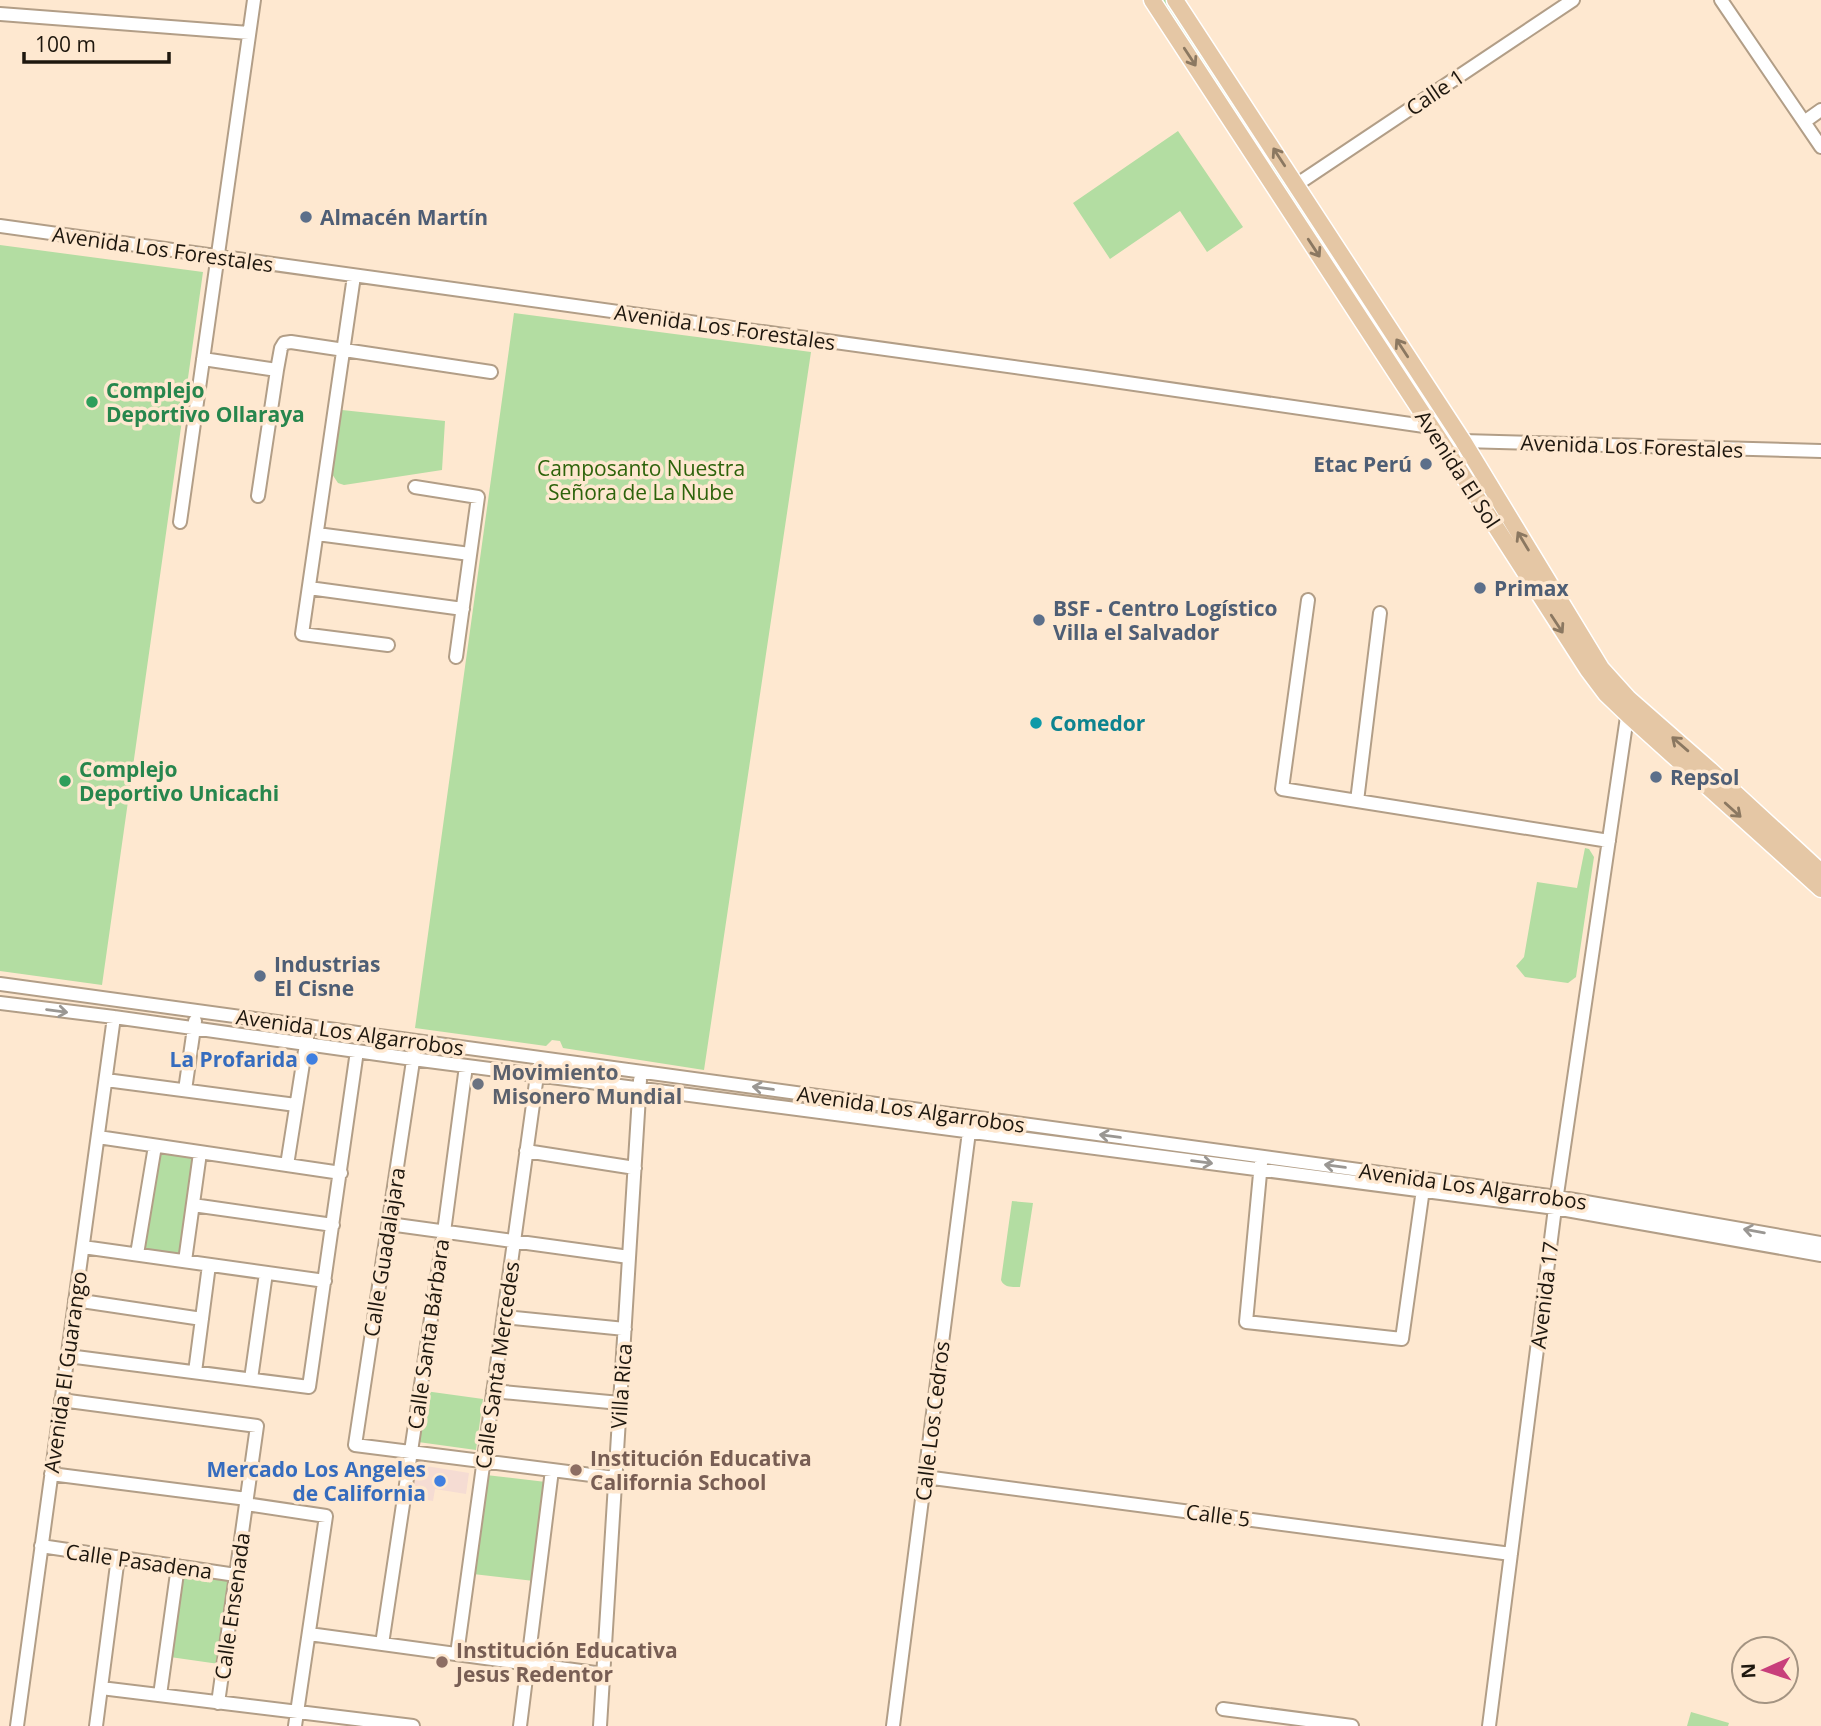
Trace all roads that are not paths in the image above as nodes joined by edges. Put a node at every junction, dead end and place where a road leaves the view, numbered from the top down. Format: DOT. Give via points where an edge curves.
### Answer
graph roads {
  1 [pos="254,0"];
  2 [pos="1152,0"];
  3 [pos="1175,0"];
  4 [pos="1573,0"];
  5 [pos="1721,0"];
  6 [pos="0,14"];
  7 [pos="249,33"];
  8 [pos="1821,110"];
  9 [pos="1804,122"];
  10 [pos="1821,147"];
  11 [pos="1296,184"];
  12 [pos="0,226"];
  13 [pos="218,257"];
  14 [pos="354,276"];
  15 [pos="343,350"];
  16 [pos="203,359"];
  17 [pos="277,370"];
  18 [pos="491,372"];
  19 [pos="1446,416"];
  20 [pos="1431,427"];
  21 [pos="1463,441"];
  22 [pos="1447,451"];
  23 [pos="1821,451"];
  24 [pos="415,487"];
  25 [pos="258,496"];
  26 [pos="180,522"];
  27 [pos="317,534"];
  28 [pos="470,554"];
  29 [pos="309,588"];
  30 [pos="1308,600"];
  31 [pos="463,609"];
  32 [pos="1380,613"];
  33 [pos="388,645"];
  34 [pos="456,657"];
  35 [pos="1629,699"];
  36 [pos="1628,715"];
  37 [pos="1357,801"];
  38 [pos="1609,841"];
  39 [pos="1821,873"];
  40 [pos="1821,890"];
  41 [pos="0,984"];
  42 [pos="116,1000"];
  43 [pos="0,1003"];
  44 [pos="196,1011"];
  45 [pos="114,1017"];
  46 [pos="308,1026"];
  47 [pos="194,1028"];
  48 [pos="416,1041"];
  49 [pos="306,1044"];
  50 [pos="357,1051"];
  51 [pos="539,1058"];
  52 [pos="413,1059"];
  53 [pos="466,1066"];
  54 [pos="640,1071"];
  55 [pos="537,1075"];
  56 [pos="106,1080"];
  57 [pos="639,1089"];
  58 [pos="185,1090"];
  59 [pos="296,1105"];
  60 [pos="971,1117"];
  61 [pos="969,1131"];
  62 [pos="98,1137"];
  63 [pos="155,1146"];
  64 [pos="527,1151"];
  65 [pos="200,1153"];
  66 [pos="1261,1163"];
  67 [pos="287,1166"];
  68 [pos="635,1168"];
  69 [pos="341,1173"];
  70 [pos="1424,1184"];
  71 [pos="1556,1202"];
  72 [pos="193,1205"];
  73 [pos="389,1224"];
  74 [pos="333,1225"];
  75 [pos="444,1231"];
  76 [pos="514,1241"];
  77 [pos="1821,1243"];
  78 [pos="83,1247"];
  79 [pos="137,1254"];
  80 [pos="1821,1255"];
  81 [pos="629,1257"];
  82 [pos="185,1261"];
  83 [pos="209,1265"];
  84 [pos="266,1273"];
  85 [pos="325,1281"];
  86 [pos="75,1300"];
  87 [pos="504,1317"];
  88 [pos="202,1319"];
  89 [pos="625,1329"];
  90 [pos="68,1356"];
  91 [pos="195,1372"];
  92 [pos="251,1380"];
  93 [pos="494,1391"];
  94 [pos="61,1400"];
  95 [pos="620,1404"];
  96 [pos="411,1452"];
  97 [pos="484,1461"];
  98 [pos="552,1470"];
  99 [pos="51,1474"];
  100 [pos="925,1477"];
  101 [pos="615,1478"];
  102 [pos="246,1502"];
  103 [pos="41,1546"];
  104 [pos="1511,1553"];
  105 [pos="118,1558"];
  106 [pos="178,1566"];
  107 [pos="236,1575"];
  108 [pos="309,1634"];
  109 [pos="382,1644"];
  110 [pos="457,1654"];
  111 [pos="528,1664"];
  112 [pos="603,1674"];
  113 [pos="101,1688"];
  114 [pos="160,1695"];
  115 [pos="218,1703"];
  116 [pos="1223,1709"];
  117 [pos="297,1712"];
  118 [pos="17,1726"];
  119 [pos="96,1726"];
  120 [pos="295,1726"];
  121 [pos="413,1726"];
  122 [pos="520,1726"];
  123 [pos="600,1726"];
  124 [pos="893,1726"];
  125 [pos="1352,1726"];
  126 [pos="1489,1726"];
  1 -- 7 [label="street"];
  2 -- 20 [label="main road, Avenida El Sol, one-way"];
  11 -- 3 [label="main road, Avenida El Sol, one-way"];
  4 -- 11 [label="street, Calle 1"];
  5 -- 9 [label="street"];
  6 -- 7 [label="street"];
  7 -- 13 [label="street"];
  8 -- 9 [label="street"];
  9 -- 10 [label="street"];
  19 -- 11 [label="main road, Avenida El Sol, one-way"];
  12 -- 13 [label="street, Avenida Los Forestales"];
  13 -- 14 [label="street, Avenida Los Forestales"];
  13 -- 16 [label="street"];
  14 -- 15 [label="street"];
  14 -- 20 [label="street, Avenida Los Forestales"];
  15 -- 17 [label="street" via="284,343"];
  15 -- 18 [label="street"];
  15 -- 27 [label="street"];
  16 -- 17 [label="street"];
  16 -- 26 [label="street"];
  17 -- 25 [label="street"];
  19 -- 20 [label="street"];
  19 -- 21 [label="main road, Avenida El Sol"];
  20 -- 21 [label="street, Avenida Los Forestales"];
  20 -- 22 [label="main road, Avenida El Sol"];
  21 -- 22 [label="street"];
  21 -- 23 [label="street, Avenida Los Forestales"];
  35 -- 21 [label="main road, Avenida El Sol, one-way" via="1601,668"];
  22 -- 36 [label="main road, Avenida El Sol, one-way" via="1588,670"];
  24 -- 28 [label="street" via="478,497"];
  27 -- 28 [label="street"];
  27 -- 29 [label="street"];
  28 -- 31 [label="street"];
  29 -- 31 [label="street"];
  29 -- 33 [label="street" via="302,634"];
  30 -- 37 [label="street" via="1282,789"];
  31 -- 34 [label="street"];
  32 -- 37 [label="street"];
  35 -- 36 [label="street, Avenida 17"];
  39 -- 35 [label="main road, Avenida El Sol, one-way"];
  36 -- 38 [label="street, Avenida 17"];
  36 -- 40 [label="main road, Avenida El Sol, one-way"];
  37 -- 38 [label="street"];
  38 -- 71 [label="street, Avenida 17"];
  41 -- 42 [label="street, Avenida Los Algarrobos"];
  42 -- 44 [label="street, Avenida Los Algarrobos"];
  42 -- 45 [label="street, Avenida El Guarango"];
  43 -- 45 [label="street, Avenida Los Algarrobos, one-way"];
  44 -- 46 [label="street, Avenida Los Algarrobos"];
  44 -- 47 [label="street"];
  45 -- 47 [label="street, Avenida Los Algarrobos"];
  45 -- 56 [label="street, Avenida El Guarango"];
  46 -- 48 [label="street, Avenida Los Algarrobos"];
  46 -- 49 [label="street"];
  47 -- 49 [label="street, Avenida Los Algarrobos"];
  47 -- 58 [label="street"];
  48 -- 51 [label="street, Avenida Los Algarrobos"];
  48 -- 52 [label="street, Calle Guadalajara"];
  49 -- 50 [label="street, Avenida Los Algarrobos"];
  49 -- 59 [label="street"];
  50 -- 52 [label="street, Avenida Los Algarrobos"];
  50 -- 69 [label="street"];
  51 -- 54 [label="street, Avenida Los Algarrobos"];
  51 -- 55 [label="street, Calle Santa Mercedes"];
  52 -- 53 [label="street, Avenida Los Algarrobos"];
  52 -- 73 [label="street, Calle Guadalajara"];
  53 -- 55 [label="street, Avenida Los Algarrobos"];
  53 -- 75 [label="street, Calle Santa Bárbara"];
  54 -- 57 [label="street, Villa Rica"];
  60 -- 54 [label="street, Avenida Los Algarrobos, one-way"];
  55 -- 57 [label="street, Avenida Los Algarrobos"];
  55 -- 64 [label="street, Calle Santa Mercedes"];
  56 -- 58 [label="street"];
  56 -- 62 [label="street, Avenida El Guarango"];
  57 -- 61 [label="street, Avenida Los Algarrobos"];
  57 -- 68 [label="street, Villa Rica"];
  58 -- 59 [label="street"];
  59 -- 67 [label="street"];
  60 -- 61 [label="street, Calle Los Cedros"];
  66 -- 60 [label="street, Avenida Los Algarrobos, one-way"];
  61 -- 66 [label="street, Avenida Los Algarrobos, one-way"];
  61 -- 100 [label="street, Calle Los Cedros"];
  62 -- 63 [label="street"];
  62 -- 78 [label="street, Avenida El Guarango"];
  63 -- 65 [label="street"];
  63 -- 79 [label="street"];
  64 -- 68 [label="street"];
  64 -- 76 [label="street, Calle Santa Mercedes"];
  65 -- 67 [label="street"];
  65 -- 72 [label="street"];
  66 -- 70 [label="street, Avenida Los Algarrobos"];
  66 -- 70 [label="street" via="1246,1322 1402,1339"];
  67 -- 69 [label="street"];
  68 -- 81 [label="street, Villa Rica"];
  69 -- 74 [label="street"];
  70 -- 71 [label="street, Avenida Los Algarrobos"];
  77 -- 71 [label="street, Avenida Los Algarrobos, one-way"];
  71 -- 80 [label="street, Avenida Los Algarrobos"];
  71 -- 104 [label="street, Avenida 17"];
  72 -- 74 [label="street"];
  72 -- 82 [label="street"];
  73 -- 75 [label="street"];
  73 -- 96 [label="street, Calle Guadalajara" via="355,1445"];
  74 -- 85 [label="street"];
  75 -- 76 [label="street"];
  75 -- 96 [label="street, Calle Santa Bárbara"];
  76 -- 81 [label="street"];
  76 -- 87 [label="street, Calle Santa Mercedes"];
  78 -- 79 [label="street"];
  78 -- 86 [label="street, Avenida El Guarango"];
  79 -- 82 [label="street"];
  81 -- 89 [label="street, Villa Rica"];
  82 -- 83 [label="street"];
  83 -- 84 [label="street"];
  83 -- 88 [label="street"];
  84 -- 85 [label="street"];
  84 -- 92 [label="street"];
  85 -- 92 [label="street" via="309,1387"];
  86 -- 88 [label="street"];
  86 -- 90 [label="street, Avenida El Guarango"];
  87 -- 89 [label="street"];
  87 -- 93 [label="street, Calle Santa Mercedes"];
  88 -- 91 [label="street"];
  89 -- 95 [label="street, Villa Rica"];
  90 -- 91 [label="street"];
  90 -- 94 [label="street, Avenida El Guarango"];
  91 -- 92 [label="street"];
  93 -- 95 [label="street"];
  93 -- 97 [label="street, Calle Santa Mercedes"];
  94 -- 99 [label="street, Avenida El Guarango"];
  94 -- 102 [label="street, Calle Ensenada" via="257,1426"];
  95 -- 101 [label="street, Villa Rica"];
  96 -- 97 [label="street"];
  96 -- 109 [label="street, Calle Santa Bárbara"];
  97 -- 98 [label="street"];
  97 -- 110 [label="street, Calle Santa Mercedes"];
  98 -- 101 [label="street"];
  98 -- 111 [label="street"];
  99 -- 102 [label="street"];
  99 -- 103 [label="street, Avenida El Guarango"];
  100 -- 104 [label="street, Calle 5"];
  100 -- 124 [label="street, Calle Los Cedros"];
  101 -- 112 [label="street, Villa Rica"];
  102 -- 107 [label="street, Calle Ensenada"];
  102 -- 108 [label="street" via="326,1516"];
  103 -- 105 [label="street, Calle Pasadena"];
  103 -- 118 [label="street, Avenida El Guarango"];
  104 -- 126 [label="street, Avenida 17"];
  105 -- 106 [label="street, Calle Pasadena"];
  105 -- 113 [label="street"];
  106 -- 107 [label="street, Calle Pasadena"];
  106 -- 114 [label="street"];
  107 -- 115 [label="street, Calle Ensenada"];
  108 -- 109 [label="street"];
  108 -- 117 [label="street"];
  109 -- 110 [label="street"];
  110 -- 111 [label="street"];
  111 -- 112 [label="street"];
  111 -- 122 [label="street"];
  112 -- 123 [label="street, Villa Rica"];
  113 -- 114 [label="street"];
  113 -- 119 [label="street"];
  114 -- 115 [label="street"];
  115 -- 117 [label="street"];
  116 -- 125 [label="street"];
  117 -- 120 [label="street"];
  117 -- 121 [label="street"];
}
